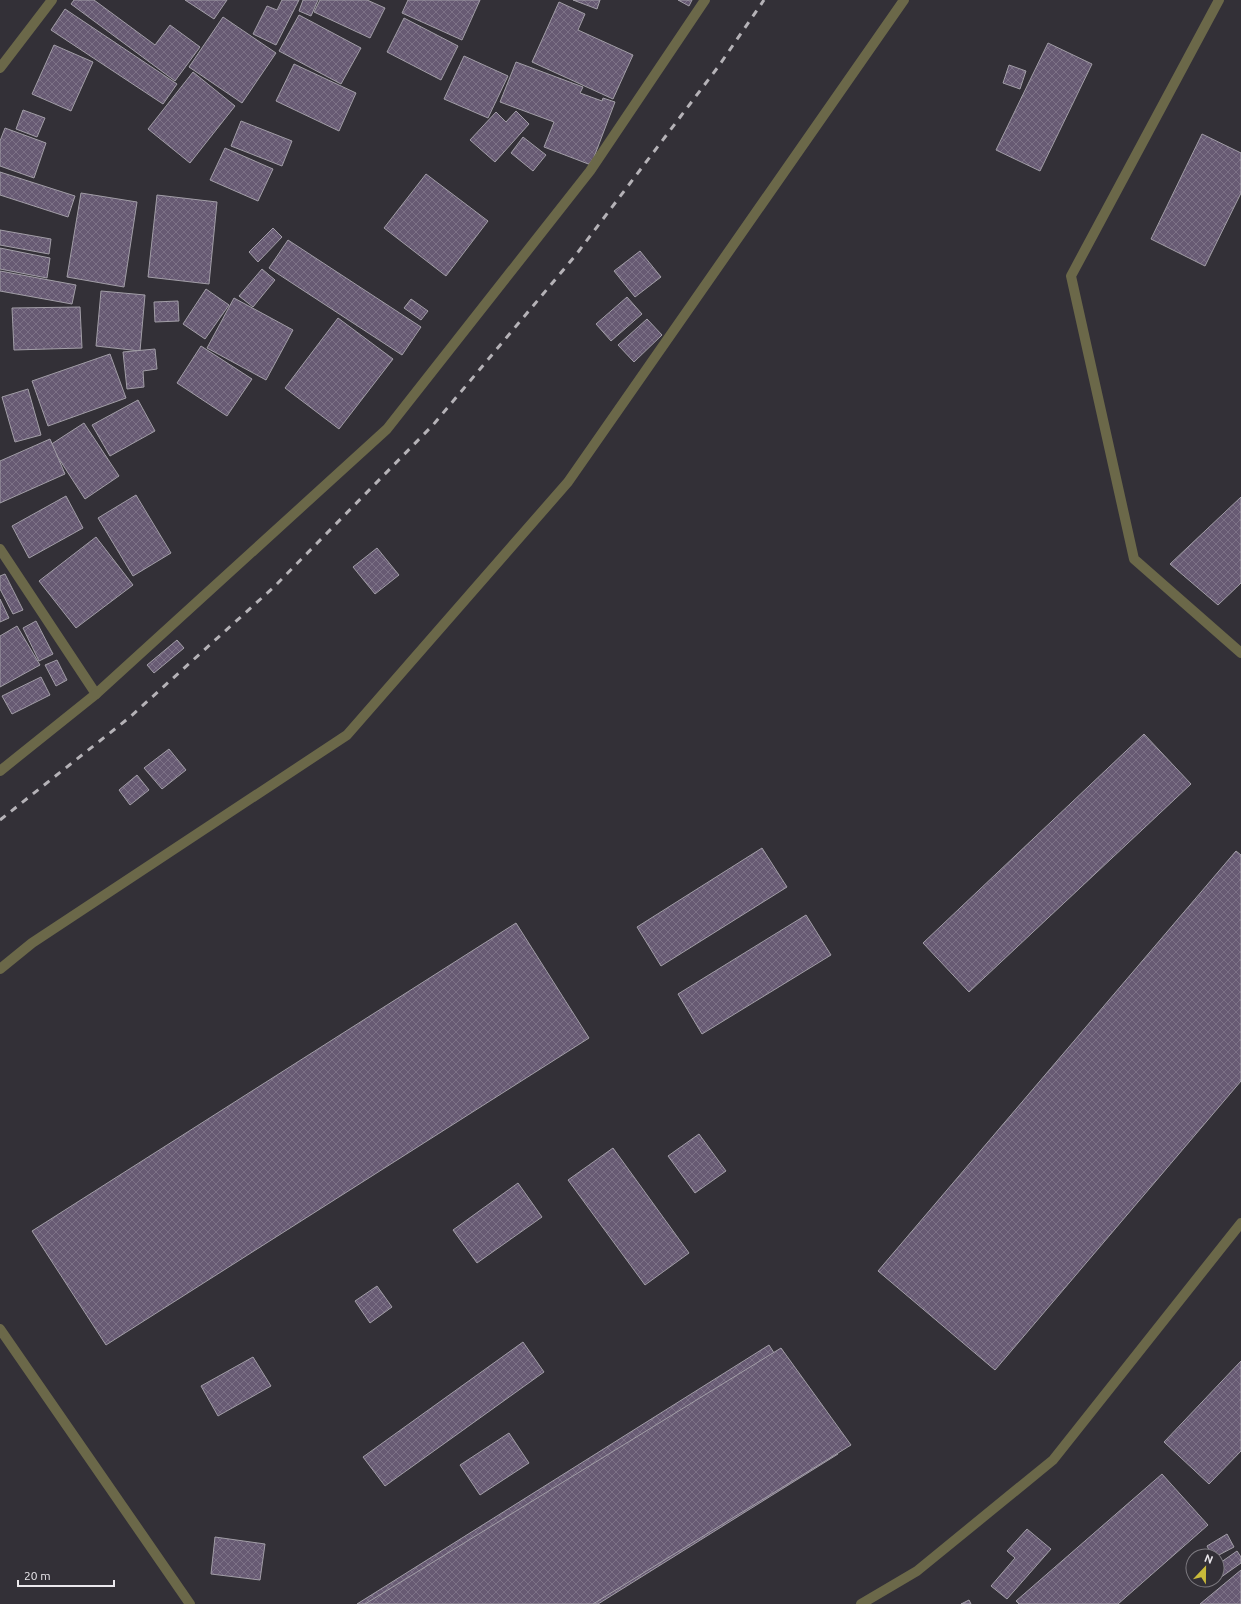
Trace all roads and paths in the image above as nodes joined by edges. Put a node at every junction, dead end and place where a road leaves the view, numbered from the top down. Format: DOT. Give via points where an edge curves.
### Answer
graph roads {
  1 [pos="52,0"];
  2 [pos="705,0"];
  3 [pos="904,0"];
  4 [pos="1219,0"];
  5 [pos="0,68"];
  6 [pos="0,549"];
  7 [pos="1241,653"];
  8 [pos="96,694"];
  9 [pos="0,771"];
  10 [pos="0,969"];
  11 [pos="1241,1223"];
  12 [pos="0,1329"];
  13 [pos="190,1604"];
  14 [pos="860,1604"];
  1 -- 5 [label="street"];
  2 -- 8 [label="street" via="590,172 387,429"];
  3 -- 10 [label="street" via="568,482 347,735 32,943"];
  4 -- 7 [label="street" via="1071,276 1134,559"];
  6 -- 8 [label="street"];
  8 -- 9 [label="street"];
  11 -- 14 [label="street" via="1053,1460 917,1571"];
  12 -- 13 [label="street"];
}
